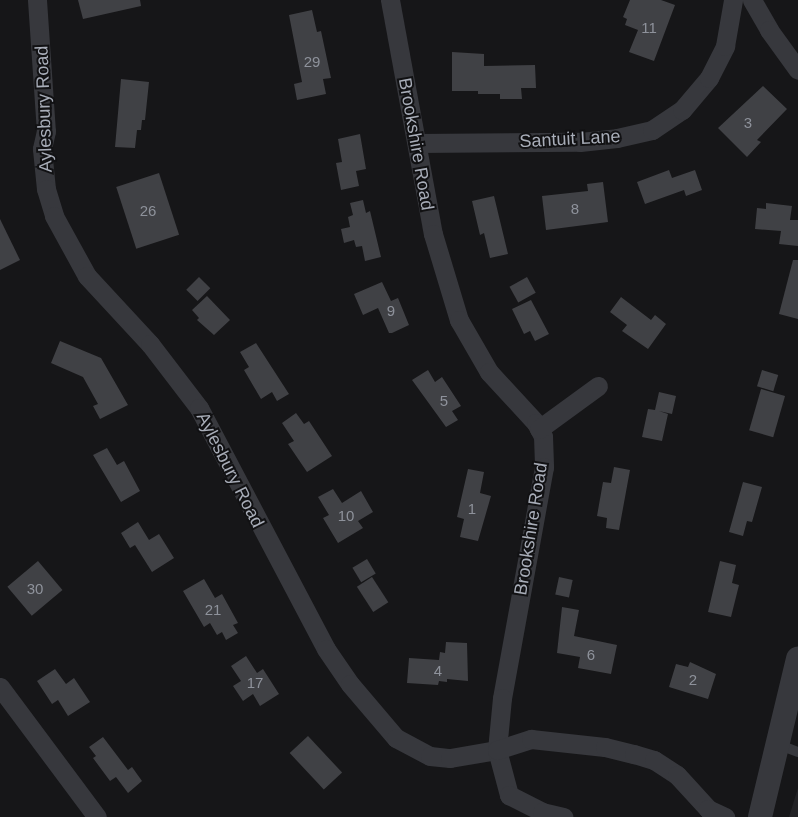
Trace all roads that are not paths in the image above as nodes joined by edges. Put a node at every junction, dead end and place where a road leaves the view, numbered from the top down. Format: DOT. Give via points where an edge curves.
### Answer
graph roads {
  1 [pos="37,0"];
  2 [pos="390,0"];
  3 [pos="733,0"];
  4 [pos="752,0"];
  5 [pos="798,70"];
  6 [pos="417,143"];
  7 [pos="598,386"];
  8 [pos="539,429"];
  9 [pos="798,658"];
  10 [pos="0,688"];
  11 [pos="787,748"];
  12 [pos="497,750"];
  13 [pos="97,817"];
  14 [pos="563,817"];
  15 [pos="726,817"];
  16 [pos="760,817"];
  1 -- 12 [label="street, Aylesbury Road" via="46,131 42,149 46,189 69,248 87,276 150,344 199,408 301,606 350,684 382,723 396,738 430,756 450,758"];
  2 -- 6 [label="street, Brookshire Road"];
  3 -- 6 [label="street, Santuit Lane" via="725,46 709,78 682,110 652,130 580,142"];
  4 -- 5 [label="street"];
  6 -- 8 [label="street, Brookshire Road" via="433,234 459,320 489,372"];
  7 -- 8 [label="street"];
  8 -- 12 [label="street, Brookshire Road" via="544,436 544,467 502,698"];
  9 -- 11 [label="street"];
  10 -- 13 [label="street"];
  11 -- 16 [label="street"];
  12 -- 14 [label="street" via="509,795 542,812"];
  12 -- 15 [label="street" via="531,739 605,747 634,754 654,760 677,775 708,809"];
}
